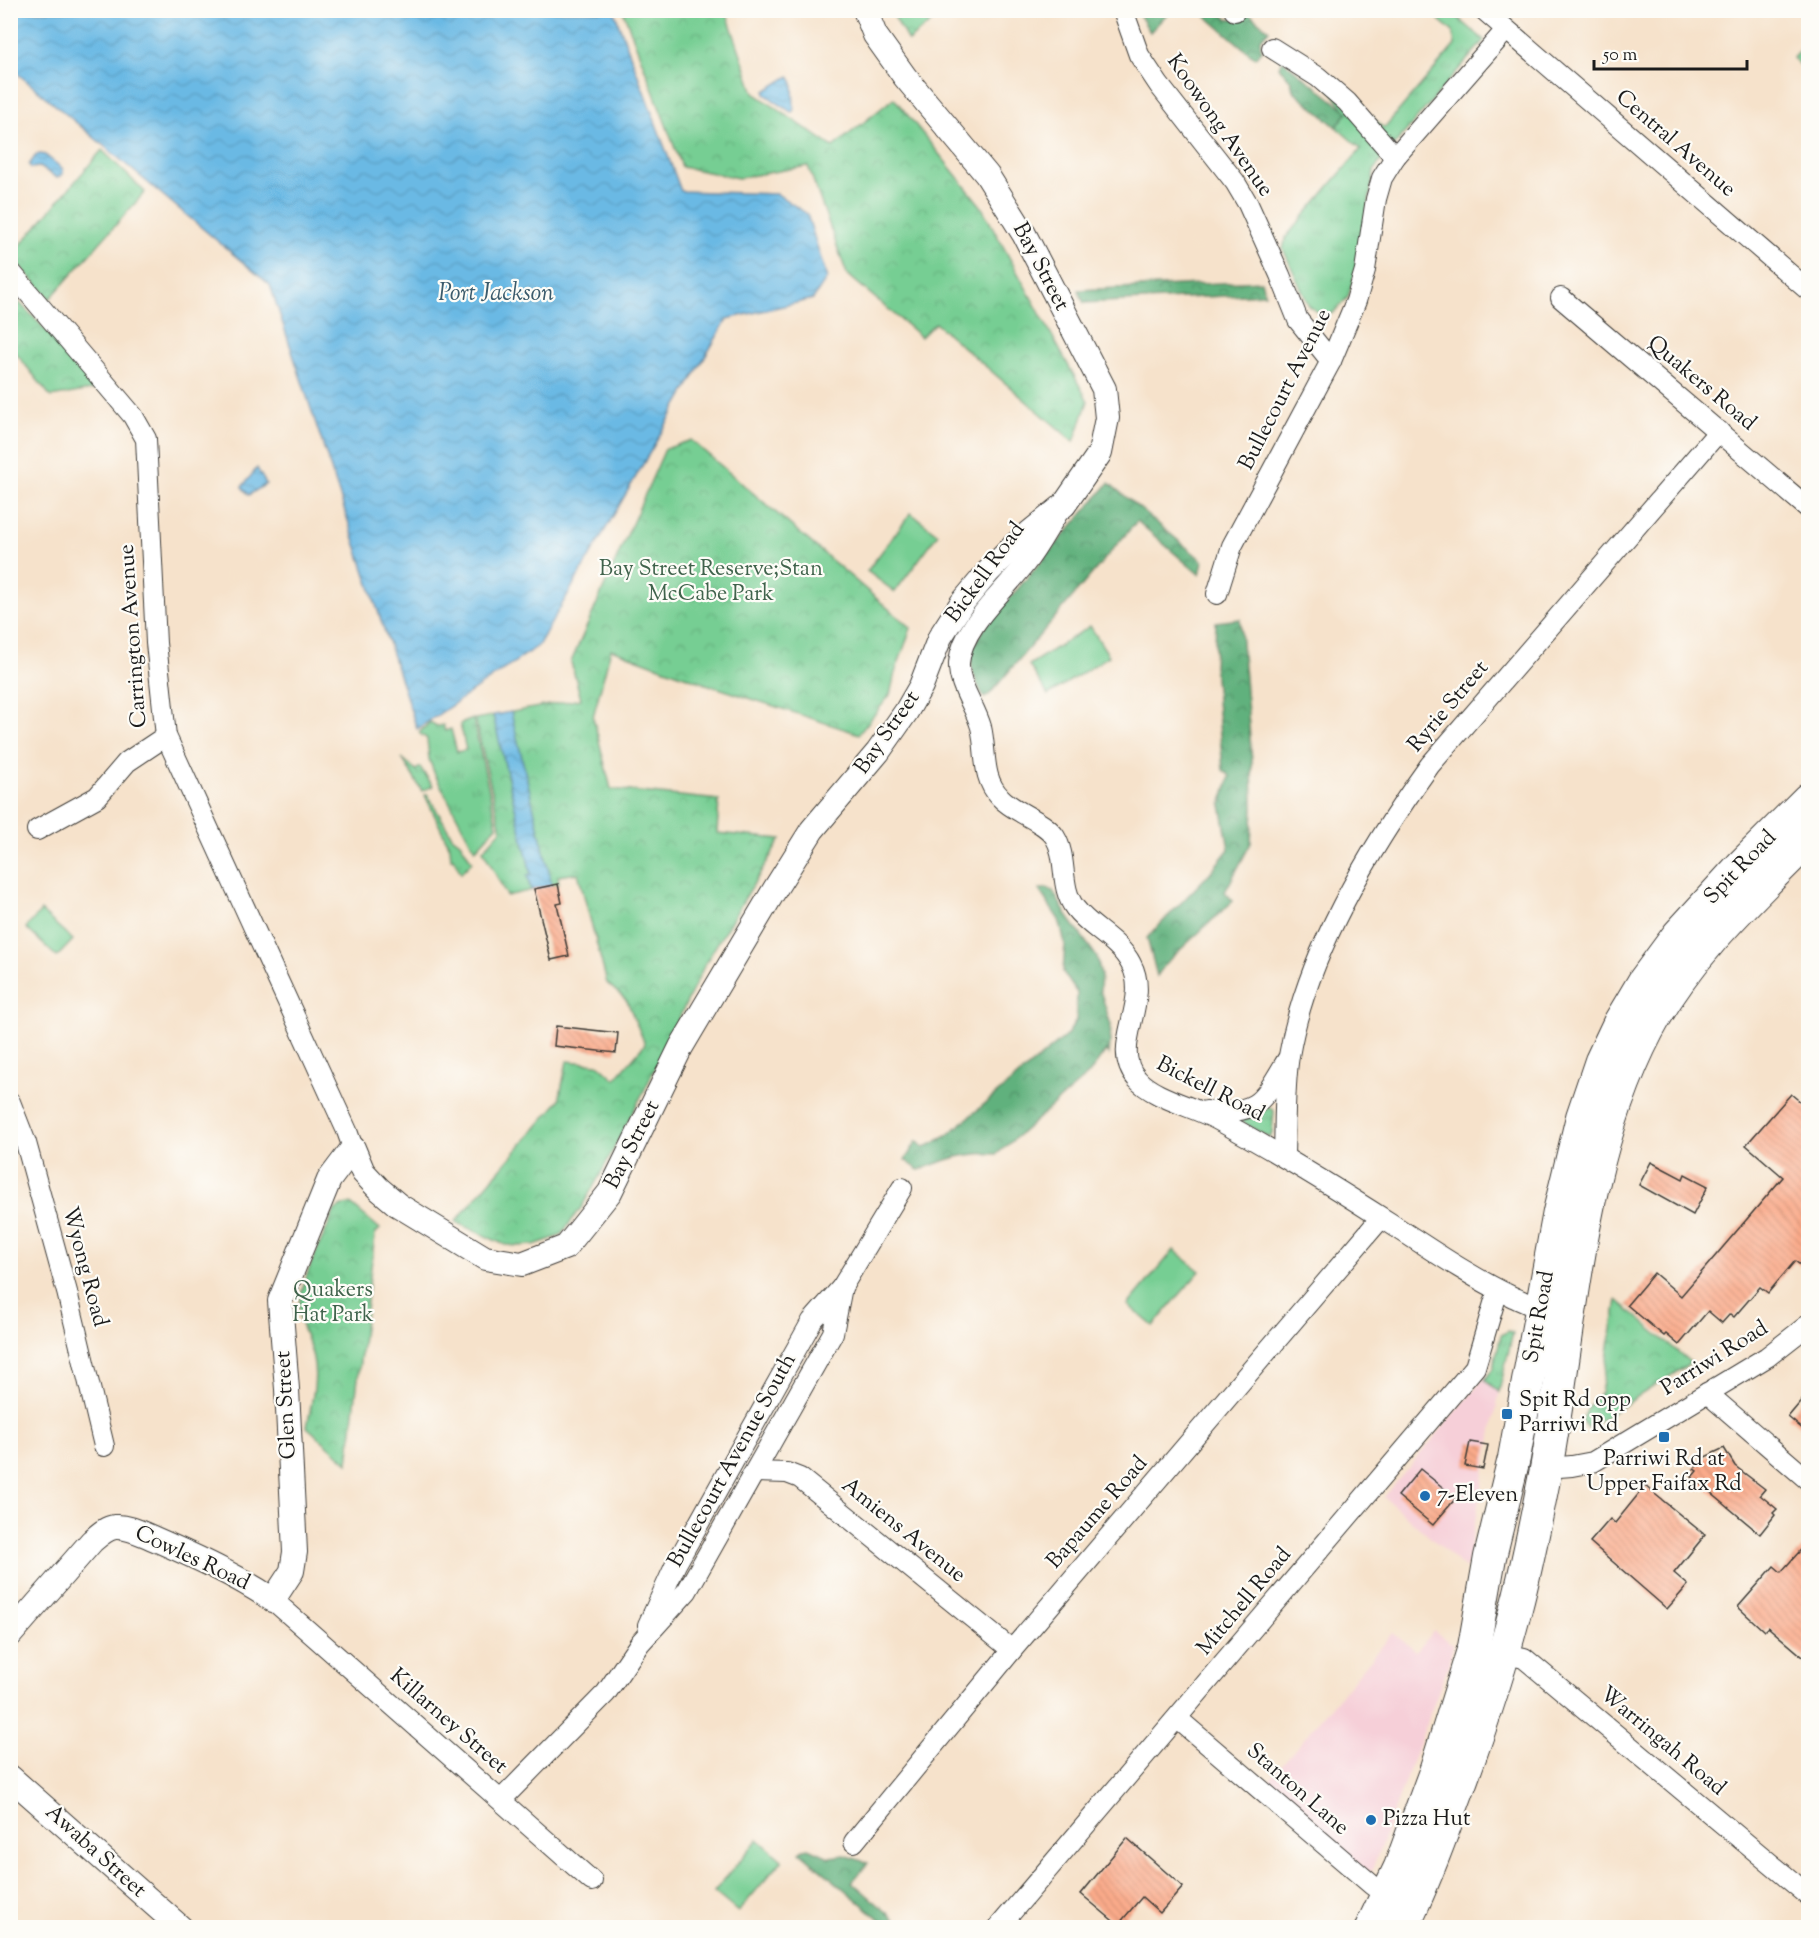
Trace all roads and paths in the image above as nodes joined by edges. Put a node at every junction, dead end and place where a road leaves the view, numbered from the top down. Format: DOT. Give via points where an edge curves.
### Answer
graph roads {
  1 [pos="865,10"];
  2 [pos="1123,10"];
  3 [pos="1484,10"];
  4 [pos="1506,30"];
  5 [pos="1272,48"];
  6 [pos="1395,157"];
  7 [pos="10,271"];
  8 [pos="1809,290"];
  9 [pos="1562,298"];
  10 [pos="1331,362"];
  11 [pos="1719,431"];
  12 [pos="1064,505"];
  13 [pos="1809,508"];
  14 [pos="1217,594"];
  15 [pos="166,736"];
  16 [pos="1809,799"];
  17 [pos="36,830"];
  18 [pos="1809,840"];
  19 [pos="1288,1058"];
  20 [pos="10,1102"];
  21 [pos="1200,1110"];
  22 [pos="353,1148"];
  23 [pos="1284,1156"];
  24 [pos="902,1188"];
  25 [pos="1381,1218"];
  26 [pos="842,1287"];
  27 [pos="1498,1290"];
  28 [pos="1556,1313"];
  29 [pos="1809,1325"];
  30 [pos="1707,1393"];
  31 [pos="104,1446"];
  32 [pos="1546,1468"];
  33 [pos="754,1472"];
  34 [pos="1809,1480"];
  35 [pos="273,1600"];
  36 [pos="10,1635"];
  37 [pos="640,1643"];
  38 [pos="1012,1650"];
  39 [pos="1489,1650"];
  40 [pos="1178,1719"];
  41 [pos="10,1777"];
  42 [pos="501,1800"];
  43 [pos="854,1842"];
  44 [pos="592,1881"];
  45 [pos="1809,1895"];
  46 [pos="1387,1896"];
  47 [pos="181,1928"];
  48 [pos="998,1928"];
  49 [pos="1371,1928"];
  50 [pos="1402,1928"];
  1 -- 12 [label="street, Bay Street" via="875,35 905,77 987,175 1018,224 1104,389 1107,418 1100,453"];
  2 -- 10 [label="street, Koowong Avenue" via="1139,55 1244,196 1299,320"];
  3 -- 4 [label="street, Central Avenue"];
  4 -- 6 [label="street, Bullecourt Avenue"];
  4 -- 8 [label="street, Central Avenue"];
  5 -- 6 [label="street" via="1318,77 1347,102"];
  6 -- 10 [label="street, Bullecourt Avenue" via="1382,178 1365,270"];
  7 -- 15 [label="street, Carrington Avenue" via="133,416 146,440 156,643"];
  9 -- 11 [label="street, Quakers Road"];
  10 -- 14 [label="street, Bullecourt Avenue" via="1232,546"];
  11 -- 13 [label="street, Quakers Road"];
  11 -- 19 [label="street, Ryrie Street" via="1430,765 1400,806 1327,939"];
  12 -- 21 [label="street, Bickell Road" via="1024,566 968,635 959,661 960,676 981,726 990,785 1006,804 1054,835 1069,899 1131,963 1139,991 1126,1052 1135,1078 1146,1088"];
  12 -- 22 [label="street, Bay Street" via="1017,543 962,603 940,637 906,712 878,752 812,830 775,889 681,1047 610,1192 566,1247 522,1264 485,1258 398,1205 363,1172"];
  15 -- 17 [label="street" via="127,762 97,797"];
  15 -- 22 [label="street, Carrington Avenue"];
  16 -- 28 [label="highway, Spit Road" via="1678,934 1619,1023 1582,1117 1559,1212"];
  18 -- 28 [label="highway, Spit Road" via="1716,932 1673,988 1649,1029 1616,1100"];
  19 -- 21 [label="street, Ryrie Street" via="1262,1100 1251,1107 1224,1112"];
  19 -- 23 [label="street, Ryrie Street"];
  20 -- 31 [label="street, Wyong Road" via="26,1143 67,1293"];
  21 -- 23 [label="street, Bickell Road"];
  22 -- 35 [label="street, Glen Street" via="329,1180 280,1301 295,1552 292,1571"];
  23 -- 25 [label="street, Bickell Road"];
  24 -- 26 [label="street, Bullecourt Avenue South"];
  25 -- 27 [label="street, Bickell Road"];
  25 -- 38 [label="street, Bapaume Road"];
  26 -- 33 [label="street, Bullecourt Avenue South" via="833,1333"];
  26 -- 37 [label="street, Bullecourt Avenue South" via="812,1321 676,1564"];
  27 -- 28 [label="street, Bickell Road"];
  27 -- 40 [label="street, Mitchell Road" via="1475,1367"];
  28 -- 32 [label="highway, Spit Road"];
  28 -- 39 [label="highway, Spit Road" via="1490,1557"];
  29 -- 30 [label="street, Parriwi Road" via="1767,1357"];
  30 -- 32 [label="street, Parriwi Road" via="1593,1461"];
  30 -- 34 [label="street"];
  32 -- 39 [label="highway, Spit Road" via="1516,1608"];
  33 -- 37 [label="street, Bullecourt Avenue South" via="687,1591"];
  33 -- 38 [label="street, Amiens Avenue" via="787,1473 800,1478"];
  35 -- 36 [label="street, Cowles Road" via="192,1555 117,1527 92,1541"];
  35 -- 42 [label="street, Killarney Street"];
  37 -- 42 [label="street, Bullecourt Avenue South" via="606,1693"];
  38 -- 43 [label="street, Bapaume Road"];
  39 -- 45 [label="street, Warringah Road" via="1524,1658"];
  39 -- 46 [label="highway, Spit Road" via="1458,1704"];
  39 -- 50 [label="highway, Spit Road" via="1471,1755 1419,1895"];
  40 -- 46 [label="street, Stanton Lane"];
  40 -- 48 [label="street, Mitchell Road"];
  41 -- 47 [label="street, Awaba Street"];
  42 -- 44 [label="street, Killarney Street"];
  46 -- 49 [label="highway, Spit Road"];
}
